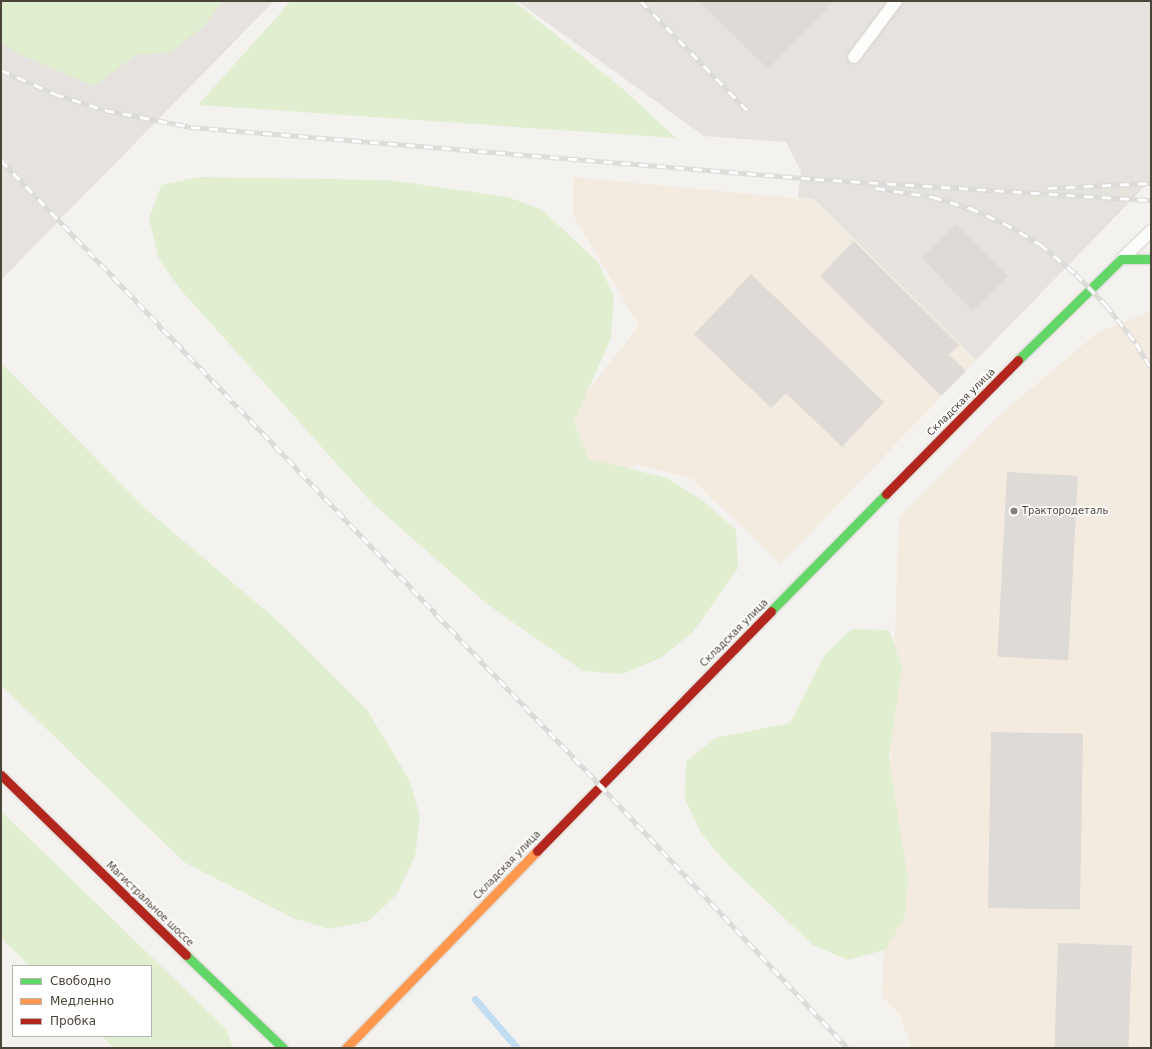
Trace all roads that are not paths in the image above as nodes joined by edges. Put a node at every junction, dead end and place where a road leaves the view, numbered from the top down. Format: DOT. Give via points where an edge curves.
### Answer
graph roads {
  1 [pos="896,1"];
  2 [pos="854,57"];
  3 [pos="1151,231"];
  4 [pos="1151,259"];
  5 [pos="1121,260"];
  6 [pos="1,775"];
  7 [pos="283,1048"];
  8 [pos="346,1048"];
  1 -- 2 [label="lane"];
  3 -- 5 [label="lane"];
  4 -- 5 [label="street"];
  5 -- 8 [label="street, Складская улица" via="1089,288 622,762"];
  6 -- 7 [label="street, Магистральное шоссе"];
}
